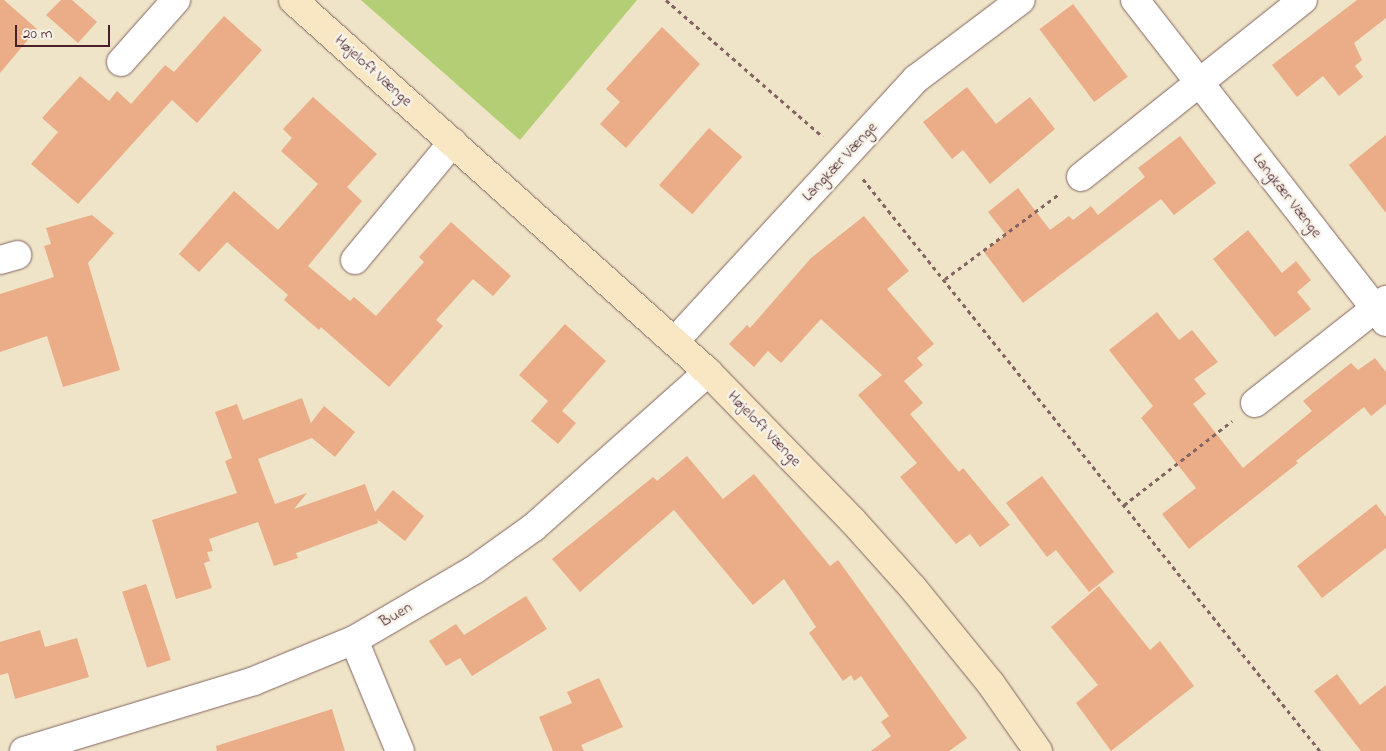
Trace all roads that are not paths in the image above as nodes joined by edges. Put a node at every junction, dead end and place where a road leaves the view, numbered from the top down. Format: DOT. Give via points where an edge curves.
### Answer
graph roads {
  1 [pos="176,0"];
  2 [pos="293,0"];
  3 [pos="1021,0"];
  4 [pos="1135,0"];
  5 [pos="1303,0"];
  6 [pos="121,62"];
  7 [pos="1200,82"];
  8 [pos="453,142"];
  9 [pos="1081,177"];
  10 [pos="355,260"];
  11 [pos="1382,310"];
  12 [pos="674,341"];
  13 [pos="708,372"];
  14 [pos="1255,403"];
  15 [pos="354,640"];
  16 [pos="24,751"];
  17 [pos="400,751"];
  18 [pos="1038,751"];
  1 -- 6 [label="street"];
  2 -- 8 [label="street, Højeloft Vænge"];
  3 -- 12 [label="street, Langkær Vænge" via="916,80"];
  4 -- 7 [label="street, Langkær Vænge"];
  5 -- 7 [label="street"];
  7 -- 9 [label="street"];
  7 -- 11 [label="street, Langkær Vænge"];
  8 -- 10 [label="street"];
  8 -- 12 [label="street, Højeloft Vænge"];
  11 -- 14 [label="street, Langkær Vænge"];
  12 -- 13 [label="street, Højeloft Vænge"];
  13 -- 15 [label="street, Buen" via="534,527 474,570"];
  13 -- 18 [label="street, Højeloft Vænge" via="913,588 991,684"];
  15 -- 16 [label="street, Buen" via="254,681"];
  15 -- 17 [label="street"];
}
